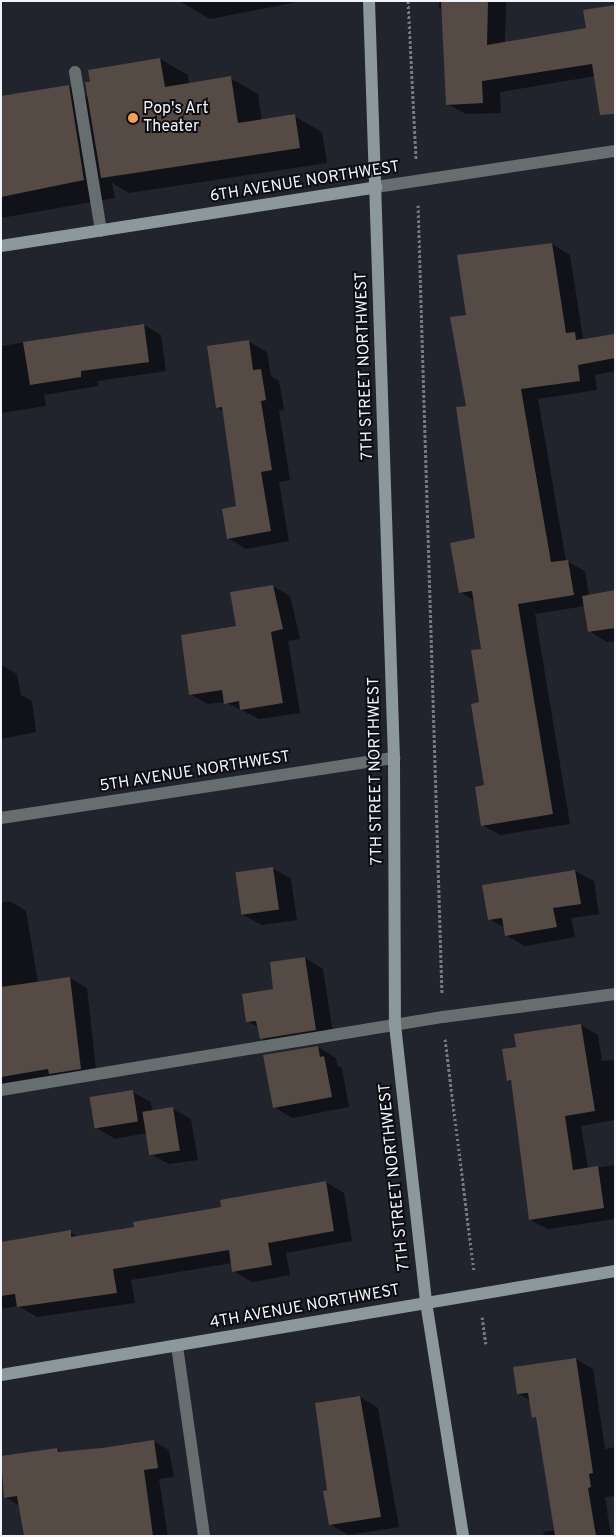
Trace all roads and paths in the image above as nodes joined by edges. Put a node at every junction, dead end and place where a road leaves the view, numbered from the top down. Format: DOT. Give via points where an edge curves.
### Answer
graph roads {
  1 [pos="369,1"];
  2 [pos="408,1"];
  3 [pos="75,72"];
  4 [pos="415,140"];
  5 [pos="615,151"];
  6 [pos="376,187"];
  7 [pos="419,228"];
  8 [pos="101,231"];
  9 [pos="1,246"];
  10 [pos="394,758"];
  11 [pos="1,818"];
  12 [pos="615,994"];
  13 [pos="442,1017"];
  14 [pos="395,1025"];
  15 [pos="1,1090"];
  16 [pos="471,1248"];
  17 [pos="615,1271"];
  18 [pos="426,1302"];
  19 [pos="176,1346"];
  20 [pos="1,1375"];
  21 [pos="204,1536"];
  22 [pos="463,1536"];
  1 -- 6 [label="main road, 7TH STREET NORTHWEST"];
  2 -- 4 [label="path"];
  3 -- 8 [label="street"];
  5 -- 6 [label="street, 6TH AVENUE NORTHWEST"];
  6 -- 8 [label="main road, 6TH AVENUE NORTHWEST"];
  6 -- 10 [label="main road, 7TH STREET NORTHWEST"];
  7 -- 13 [label="path"];
  8 -- 9 [label="main road, 6TH AVENUE NORTHWEST"];
  10 -- 11 [label="street, 5TH AVENUE NORTHWEST"];
  10 -- 14 [label="main road, 7TH STREET NORTHWEST"];
  12 -- 13 [label="street"];
  13 -- 14 [label="street"];
  13 -- 16 [label="path"];
  14 -- 15 [label="street"];
  14 -- 18 [label="main road, 7TH STREET NORTHWEST"];
  17 -- 18 [label="main road, 4TH AVENUE NORTHWEST"];
  18 -- 19 [label="main road, 4TH AVENUE NORTHWEST"];
  18 -- 22 [label="main road, 7TH STREET NORTHWEST"];
  19 -- 20 [label="main road, 4TH AVENUE NORTHWEST"];
  19 -- 21 [label="street"];
}
